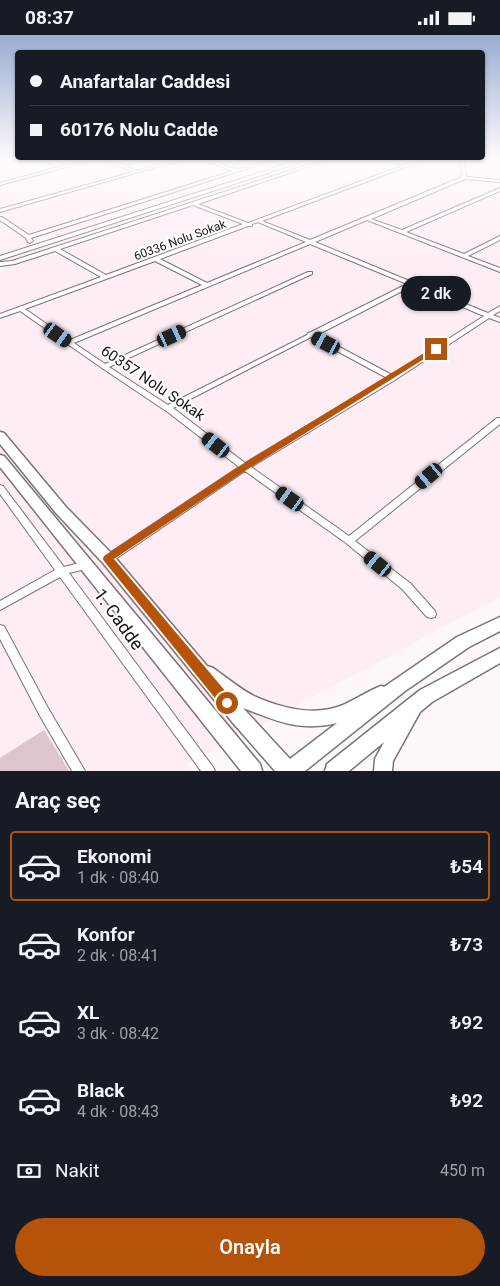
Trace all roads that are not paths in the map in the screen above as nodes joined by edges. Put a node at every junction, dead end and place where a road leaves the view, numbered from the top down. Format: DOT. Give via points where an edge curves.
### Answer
graph roads {
  1 [pos="57,194"];
  2 [pos="170,194"];
  3 [pos="197,194"];
  4 [pos="221,194"];
  5 [pos="329,194"];
  6 [pos="426,194"];
  7 [pos="488,194"];
  8 [pos="194,203"];
  9 [pos="0,211"];
  10 [pos="0,218"];
  11 [pos="368,219"];
  12 [pos="259,221"];
  13 [pos="250,225"];
  14 [pos="402,232"];
  15 [pos="500,238"];
  16 [pos="29,239"];
  17 [pos="313,242"];
  18 [pos="55,249"];
  19 [pos="0,252"];
  20 [pos="464,256"];
  21 [pos="0,257"];
  22 [pos="156,259"];
  23 [pos="0,264"];
  24 [pos="500,269"];
  25 [pos="310,273"];
  26 [pos="106,277"];
  27 [pos="414,283"];
  28 [pos="207,286"];
  29 [pos="500,308"];
  30 [pos="21,309"];
  31 [pos="489,315"];
  32 [pos="0,316"];
  33 [pos="500,319"];
  34 [pos="310,335"];
  35 [pos="69,343"];
  36 [pos="104,367"];
  37 [pos="392,378"];
  38 [pos="167,407"];
  39 [pos="500,420"];
  40 [pos="0,436"];
  41 [pos="0,459"];
  42 [pos="245,467"];
  43 [pos="0,488"];
  44 [pos="349,541"];
  45 [pos="108,559"];
  46 [pos="87,565"];
  47 [pos="62,571"];
  48 [pos="0,606"];
  49 [pos="431,613"];
  50 [pos="500,624"];
  51 [pos="0,629"];
  52 [pos="500,655"];
  53 [pos="192,662"];
  54 [pos="399,686"];
  55 [pos="414,706"];
  56 [pos="79,771"];
  57 [pos="209,771"];
  58 [pos="253,771"];
  59 [pos="289,771"];
  60 [pos="334,771"];
  61 [pos="382,771"];
  1 -- 9 [label="street"];
  2 -- 16 [label="street"];
  3 -- 21 [label="street"];
  4 -- 8 [label="street"];
  5 -- 12 [label="street, 60336 Nolu Sokak"];
  6 -- 11 [label="street"];
  7 -- 14 [label="street"];
  8 -- 13 [label="street"];
  8 -- 18 [label="street"];
  10 -- 16 [label="street"];
  11 -- 14 [label="street"];
  11 -- 17 [label="street"];
  12 -- 13 [label="street, 60336 Nolu Sokak"];
  12 -- 17 [label="street"];
  13 -- 22 [label="street, 60336 Nolu Sokak"];
  14 -- 20 [label="street"];
  15 -- 20 [label="street"];
  16 -- 19 [label="street"];
  17 -- 27 [label="street"];
  17 -- 28 [label="street"];
  18 -- 23 [label="street"];
  18 -- 26 [label="street"];
  20 -- 24 [label="street"];
  22 -- 26 [label="street, 60336 Nolu Sokak"];
  22 -- 28 [label="street"];
  25 -- 36 [label="street"];
  26 -- 30 [label="street, 60336 Nolu Sokak"];
  27 -- 31 [label="street"];
  27 -- 34 [label="street"];
  28 -- 35 [label="street"];
  29 -- 31 [label="street"];
  30 -- 32 [label="street, 60336 Nolu Sokak"];
  30 -- 35 [label="street, 60357 Nolu Sokak"];
  31 -- 33 [label="street"];
  31 -- 37 [label="street"];
  34 -- 37 [label="street"];
  34 -- 38 [label="street"];
  35 -- 36 [label="street, 60357 Nolu Sokak"];
  36 -- 38 [label="street, 60357 Nolu Sokak"];
  37 -- 42 [label="street"];
  38 -- 42 [label="street, 60357 Nolu Sokak"];
  39 -- 44 [label="street"];
  40 -- 45 [label="main road" via="60,510"];
  41 -- 46 [label="main road"];
  42 -- 44 [label="street, 60357 Nolu Sokak"];
  42 -- 45 [label="street"];
  43 -- 47 [label="street, 1. Cadde"];
  44 -- 49 [label="street, 60357 Nolu Sokak" via="406,587"];
  45 -- 53 [label="main road"];
  46 -- 47 [label="street"];
  46 -- 58 [label="main road"];
  47 -- 48 [label="street"];
  47 -- 57 [label="street, 1. Cadde"];
  50 -- 54 [label="main road" via="462,642"];
  51 -- 56 [label="street"];
  52 -- 55 [label="main road"];
  53 -- 54 [label="main road" via="248,702 300,719 320,719 345,713"];
  53 -- 59 [label="main road"];
  54 -- 59 [label="main road"];
  55 -- 60 [label="main road"];
  55 -- 61 [label="main road" via="384,759"];
}
